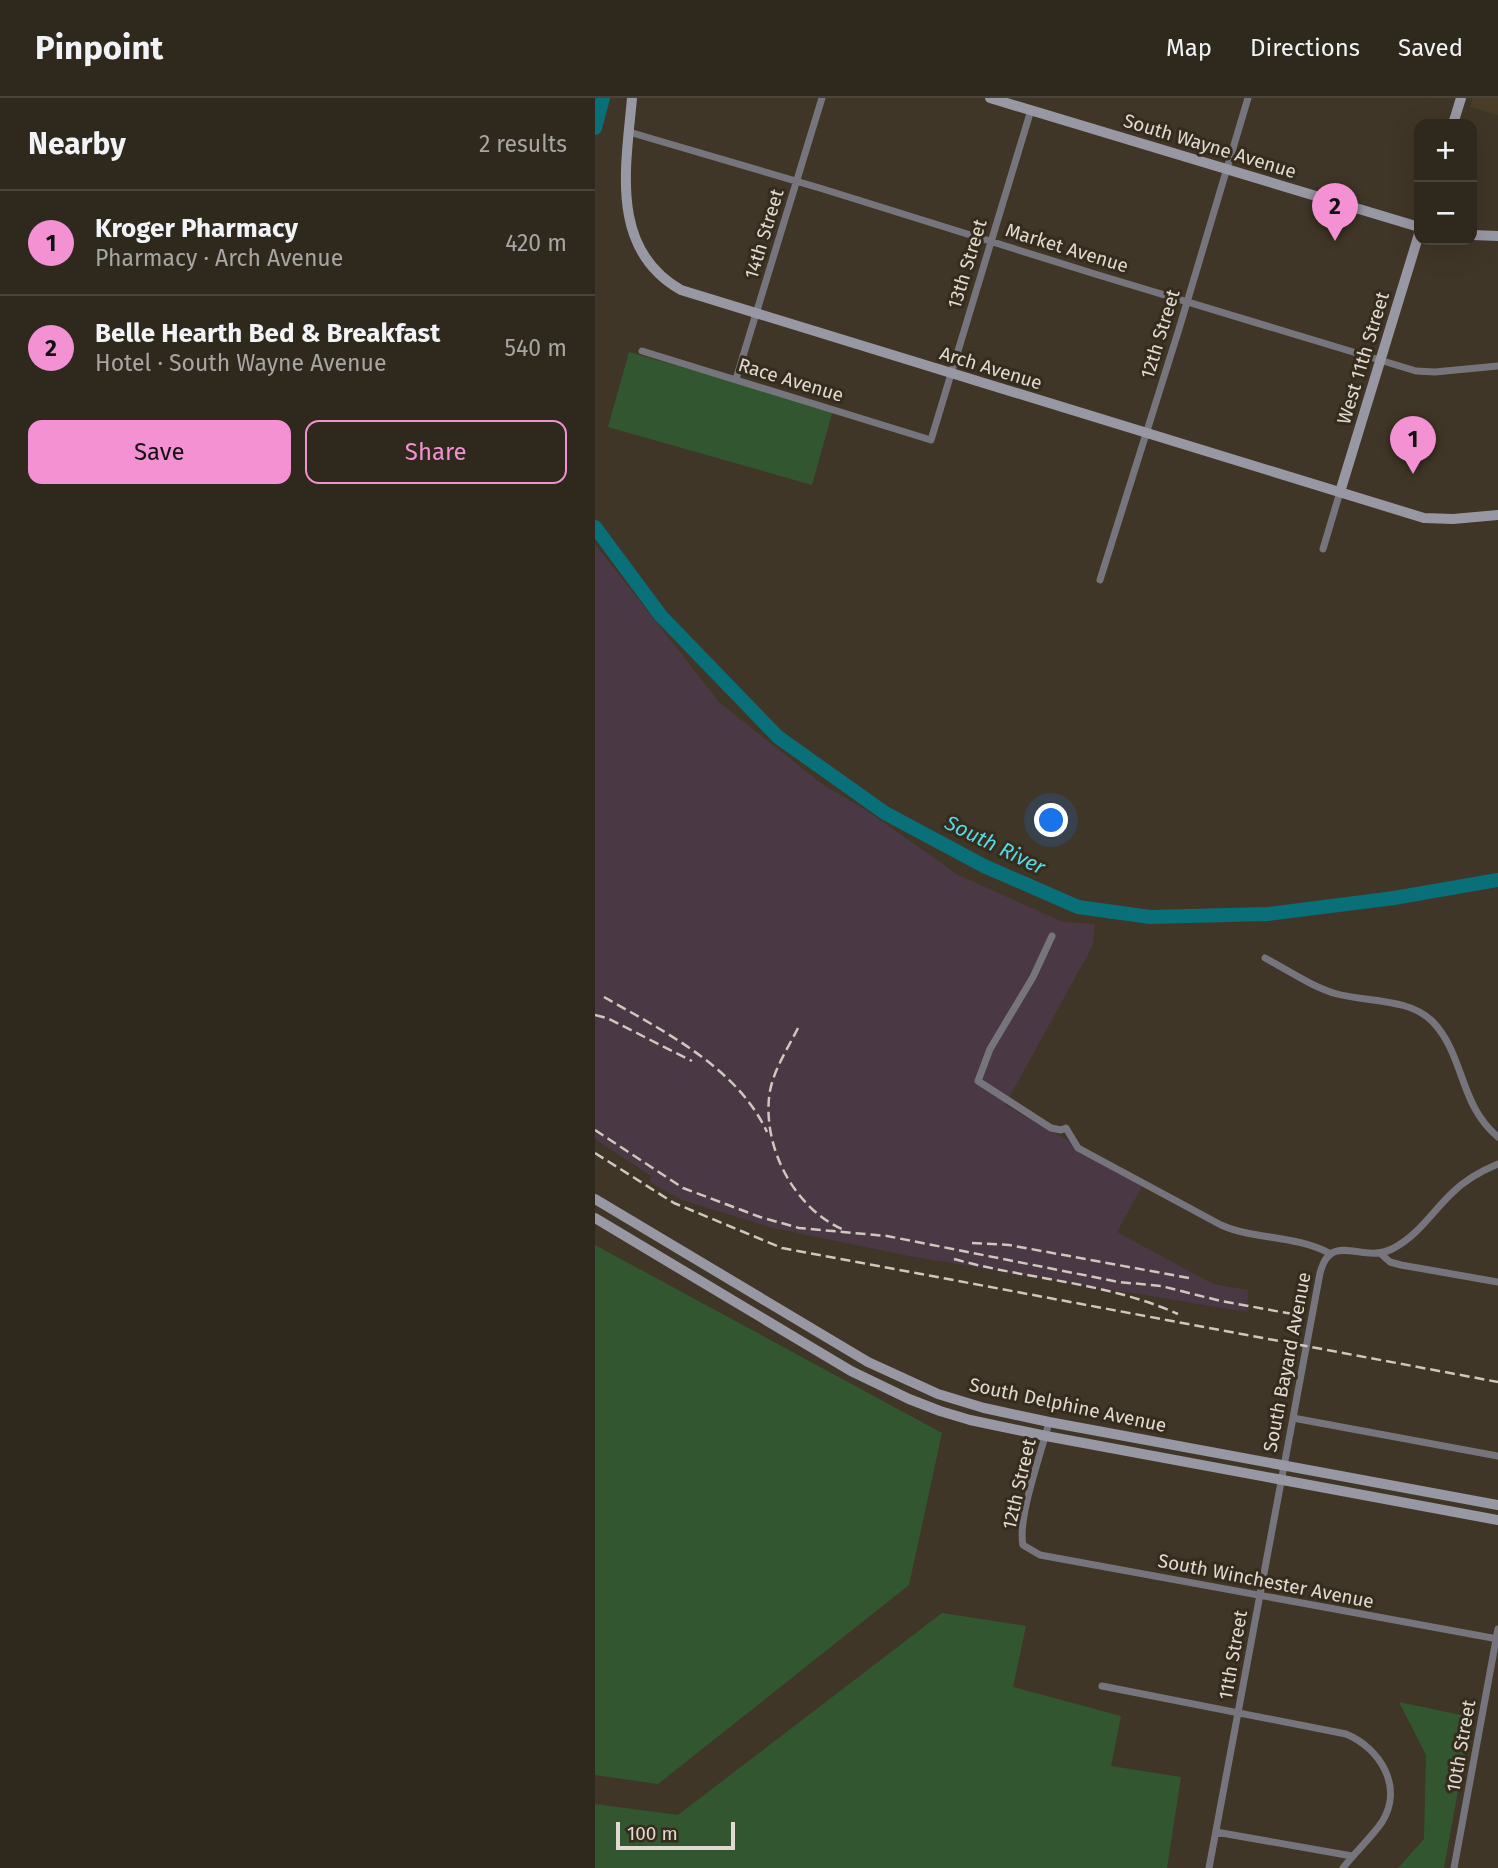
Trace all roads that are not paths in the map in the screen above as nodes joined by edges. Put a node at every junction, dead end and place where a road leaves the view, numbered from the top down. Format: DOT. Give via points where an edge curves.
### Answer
graph roads {
  1 [pos="632,98"];
  2 [pos="822,98"];
  3 [pos="990,98"];
  4 [pos="1248,98"];
  5 [pos="1461,98"];
  6 [pos="1033,105"];
  7 [pos="1455,119"];
  8 [pos="629,132"];
  9 [pos="1226,169"];
  10 [pos="797,182"];
  11 [pos="1414,225"];
  12 [pos="1477,235"];
  13 [pos="1498,236"];
  14 [pos="992,241"];
  15 [pos="1416,245"];
  16 [pos="1187,301"];
  17 [pos="756,314"];
  18 [pos="642,351"];
  19 [pos="1380,360"];
  20 [pos="1498,366"];
  21 [pos="951,374"];
  22 [pos="736,379"];
  23 [pos="1146,433"];
  24 [pos="931,440"];
  25 [pos="1340,492"];
  26 [pos="1498,515"];
  27 [pos="1323,549"];
  28 [pos="1100,580"];
  29 [pos="1052,936"];
  30 [pos="1265,958"];
  31 [pos="1498,1137"];
  32 [pos="1498,1164"];
  33 [pos="595,1199"];
  34 [pos="595,1218"];
  35 [pos="1329,1253"];
  36 [pos="1380,1253"];
  37 [pos="1498,1282"];
  38 [pos="1293,1418"];
  39 [pos="1049,1422"];
  40 [pos="1046,1436"];
  41 [pos="1498,1456"];
  42 [pos="1284,1465"];
  43 [pos="1282,1479"];
  44 [pos="1498,1505"];
  45 [pos="1498,1520"];
  46 [pos="1029,1550"];
  47 [pos="1260,1596"];
  48 [pos="1498,1629"];
  49 [pos="1497,1639"];
  50 [pos="1102,1686"];
  51 [pos="1238,1714"];
  52 [pos="1216,1832"];
  53 [pos="1352,1856"];
  54 [pos="1209,1868"];
  55 [pos="1343,1868"];
  56 [pos="1454,1868"];
  1 -- 8 [label="main road, Arch Avenue"];
  2 -- 10 [label="street, 14th Street"];
  3 -- 6 [label="main road, South Wayne Avenue"];
  4 -- 9 [label="street, 12th Street"];
  5 -- 7 [label="main road"];
  6 -- 9 [label="main road, South Wayne Avenue"];
  6 -- 14 [label="street, 13th Street"];
  8 -- 10 [label="street, Market Avenue"];
  8 -- 17 [label="main road, Arch Avenue" via="627,208 648,262 681,290"];
  9 -- 11 [label="main road, South Wayne Avenue"];
  9 -- 16 [label="street, 12th Street"];
  10 -- 14 [label="street, Market Avenue"];
  10 -- 17 [label="street, 14th Street"];
  12 -- 13 [label="main road"];
  14 -- 16 [label="street, Market Avenue"];
  14 -- 21 [label="street, 13th Street"];
  15 -- 19 [label="main road, West 11th Street"];
  16 -- 19 [label="street, Market Avenue"];
  16 -- 23 [label="street, 12th Street"];
  17 -- 21 [label="main road, Arch Avenue"];
  17 -- 22 [label="street, 14th Street"];
  18 -- 22 [label="street, Race Avenue"];
  19 -- 20 [label="street, Market Avenue" via="1425,372"];
  19 -- 25 [label="main road, West 11th Street"];
  21 -- 23 [label="main road, Arch Avenue"];
  21 -- 24 [label="street, 13th Street"];
  22 -- 24 [label="street, Race Avenue"];
  23 -- 25 [label="main road, Arch Avenue"];
  23 -- 28 [label="street, 12th Street"];
  25 -- 26 [label="main road, Arch Avenue" via="1425,518"];
  25 -- 27 [label="street"];
  29 -- 35 [label="street, South Bayard Avenue" via="978,1080 1051,1128 1066,1128 1079,1148 1221,1225 1306,1243"];
  30 -- 31 [label="street" via="1334,993 1405,1006 1425,1015 1447,1040 1473,1108"];
  32 -- 36 [label="street" via="1462,1184 1419,1230"];
  33 -- 39 [label="main road, South Delphine Avenue" via="868,1363 938,1394"];
  34 -- 40 [label="main road, South Delphine Avenue" via="877,1385 970,1420"];
  35 -- 36 [label="street, South Bayard Avenue"];
  35 -- 38 [label="street, South Bayard Avenue" via="1319,1273"];
  36 -- 37 [label="street, South Bayard Avenue" via="1401,1265"];
  38 -- 41 [label="street"];
  38 -- 42 [label="street, South Bayard Avenue"];
  39 -- 40 [label="street, 12th Street"];
  39 -- 42 [label="main road, South Delphine Avenue"];
  40 -- 43 [label="main road, South Delphine Avenue"];
  40 -- 46 [label="street, 12th Street" via="1022,1533 1023,1545"];
  42 -- 43 [label="street, South Bayard Avenue"];
  42 -- 44 [label="main road, South Delphine Avenue"];
  43 -- 45 [label="main road, South Delphine Avenue"];
  43 -- 47 [label="street, 11th Street"];
  46 -- 47 [label="street, South Winchester Avenue"];
  47 -- 49 [label="street, South Winchester Avenue"];
  47 -- 51 [label="street, 11th Street"];
  48 -- 49 [label="street, 10th Street"];
  49 -- 56 [label="street, 10th Street"];
  50 -- 51 [label="street"];
  51 -- 52 [label="street, 11th Street"];
  51 -- 53 [label="street" via="1346,1734 1379,1757 1390,1783 1389,1803 1381,1823"];
  52 -- 53 [label="street"];
  52 -- 54 [label="street, 11th Street"];
  53 -- 55 [label="street"];
}
